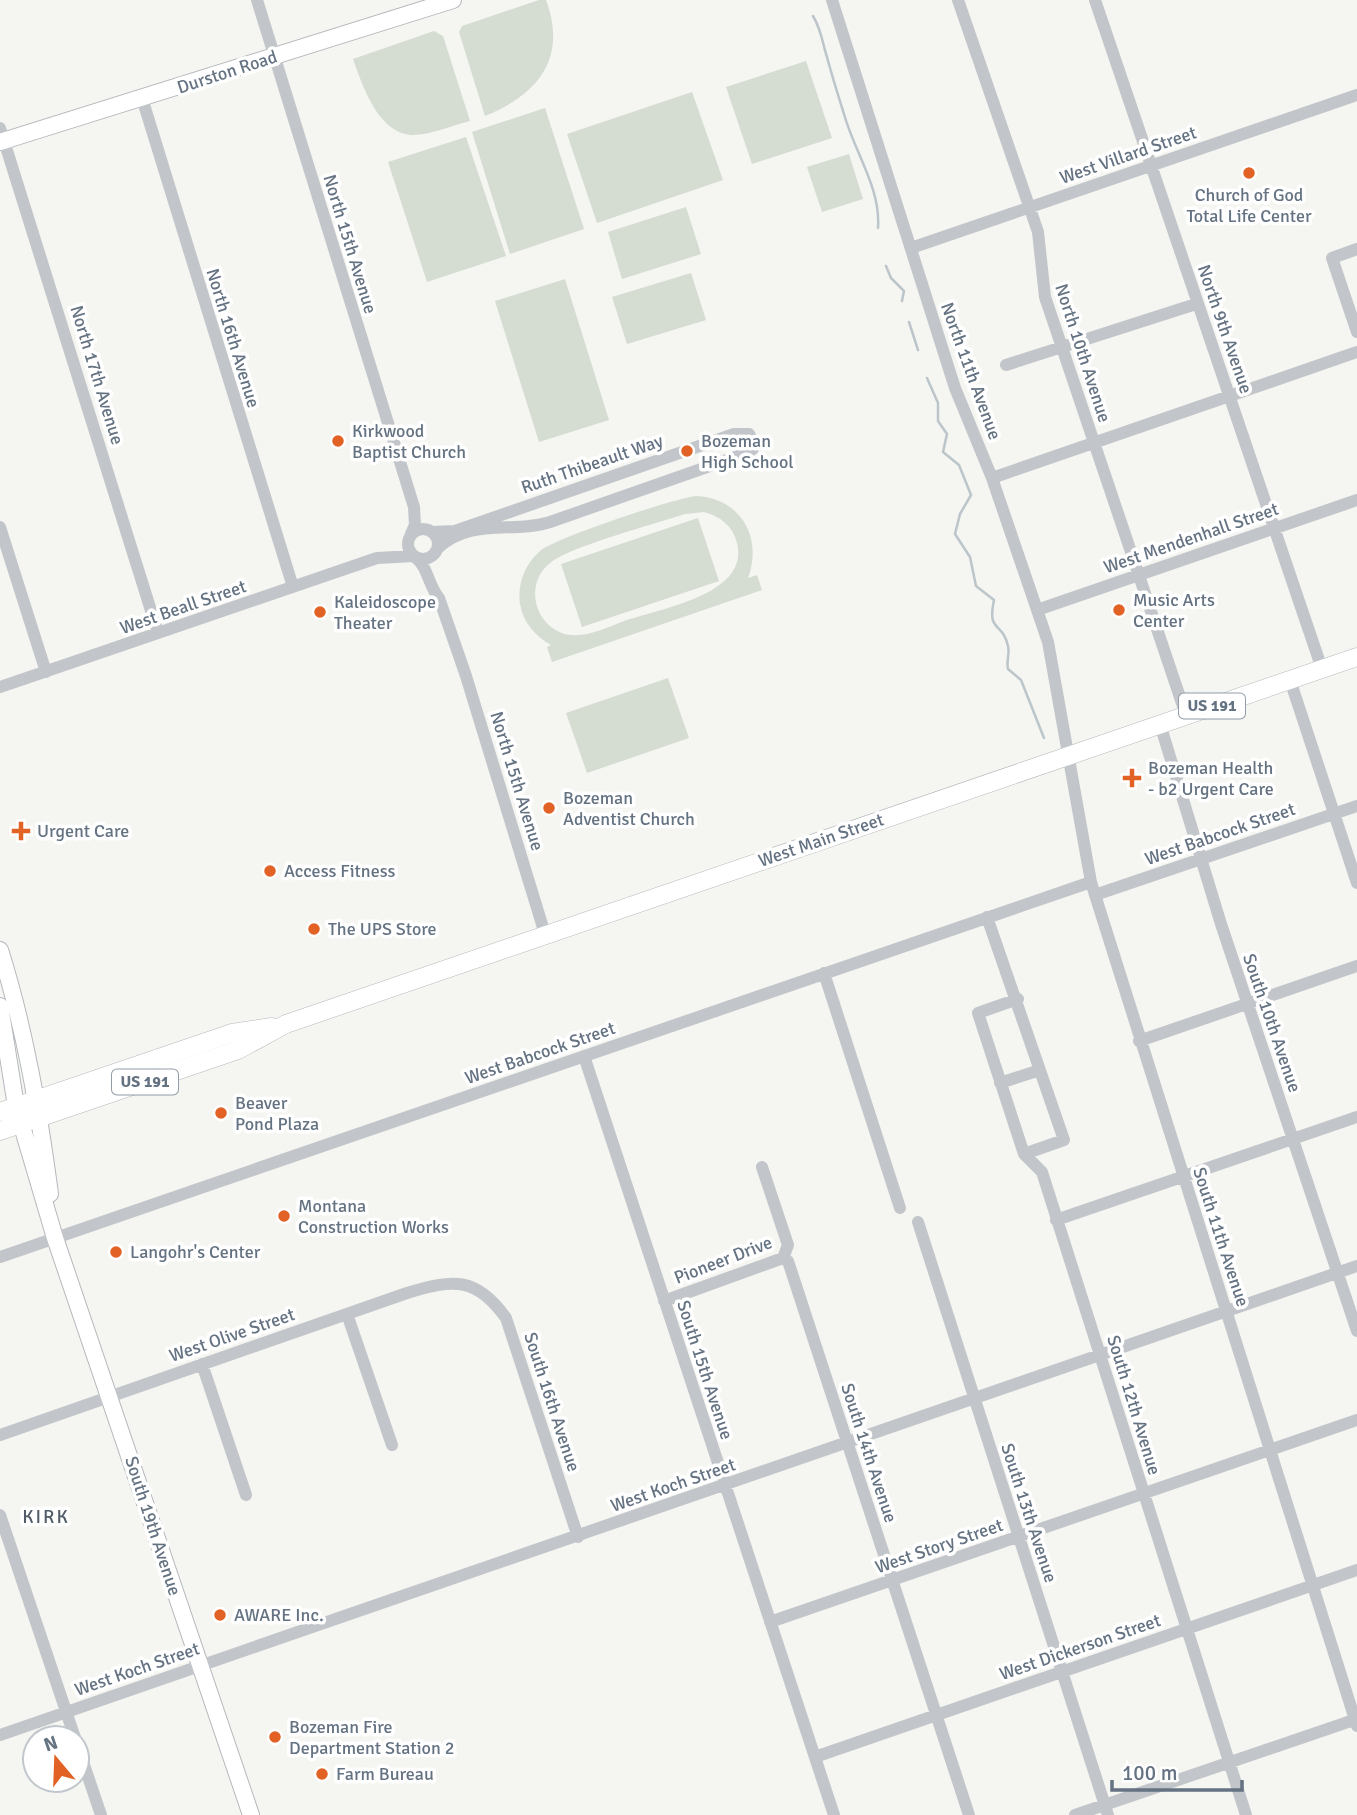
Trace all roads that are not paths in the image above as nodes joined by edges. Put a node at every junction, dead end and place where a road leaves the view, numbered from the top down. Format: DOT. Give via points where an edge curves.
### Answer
graph roads {
  1 [pos="257,0"];
  2 [pos="453,0"];
  3 [pos="832,0"];
  4 [pos="958,0"];
  5 [pos="1095,0"];
  6 [pos="421,5"];
  7 [pos="275,57"];
  8 [pos="1357,95"];
  9 [pos="142,98"];
  10 [pos="2,137"];
  11 [pos="1151,166"];
  12 [pos="1030,207"];
  13 [pos="911,248"];
  14 [pos="1357,249"];
  15 [pos="1196,304"];
  16 [pos="1357,332"];
  17 [pos="1061,347"];
  18 [pos="1357,352"];
  19 [pos="1006,365"];
  20 [pos="1229,396"];
  21 [pos="1094,443"];
  22 [pos="992,478"];
  23 [pos="411,498"];
  24 [pos="1357,500"];
  25 [pos="0,527"];
  26 [pos="1273,528"];
  27 [pos="430,531"];
  28 [pos="410,536"];
  29 [pos="436,552"];
  30 [pos="414,556"];
  31 [pos="377,558"];
  32 [pos="1138,575"];
  33 [pos="293,587"];
  34 [pos="439,598"];
  35 [pos="1037,610"];
  36 [pos="158,633"];
  37 [pos="1357,657"];
  38 [pos="1322,669"];
  39 [pos="46,672"];
  40 [pos="1290,680"];
  41 [pos="0,687"];
  42 [pos="1186,715"];
  43 [pos="1160,724"];
  44 [pos="1068,755"];
  45 [pos="1357,806"];
  46 [pos="1336,814"];
  47 [pos="1202,859"];
  48 [pos="1091,881"];
  49 [pos="1357,883"];
  50 [pos="1094,895"];
  51 [pos="987,917"];
  52 [pos="545,934"];
  53 [pos="0,950"];
  54 [pos="1357,966"];
  55 [pos="824,973"];
  56 [pos="1018,999"];
  57 [pos="1247,1003"];
  58 [pos="0,1006"];
  59 [pos="286,1024"];
  60 [pos="1139,1041"];
  61 [pos="584,1056"];
  62 [pos="1040,1070"];
  63 [pos="1000,1083"];
  64 [pos="36,1100"];
  65 [pos="12,1114"];
  66 [pos="1357,1117"];
  67 [pos="40,1118"];
  68 [pos="0,1131"];
  69 [pos="1293,1139"];
  70 [pos="1024,1154"];
  71 [pos="762,1167"];
  72 [pos="1183,1176"];
  73 [pos="900,1208"];
  74 [pos="1056,1220"];
  75 [pos="918,1222"];
  76 [pos="55,1238"];
  77 [pos="0,1257"];
  78 [pos="788,1261"];
  79 [pos="1357,1266"];
  80 [pos="1338,1273"];
  81 [pos="477,1288"];
  82 [pos="664,1301"];
  83 [pos="1226,1312"];
  84 [pos="347,1314"];
  85 [pos="1357,1331"];
  86 [pos="1100,1355"];
  87 [pos="202,1364"];
  88 [pos="110,1396"];
  89 [pos="975,1399"];
  90 [pos="1357,1420"];
  91 [pos="0,1435"];
  92 [pos="848,1443"];
  93 [pos="392,1445"];
  94 [pos="1271,1450"];
  95 [pos="725,1486"];
  96 [pos="1144,1494"];
  97 [pos="246,1495"];
  98 [pos="0,1515"];
  99 [pos="578,1537"];
  100 [pos="1018,1537"];
  101 [pos="1357,1570"];
  102 [pos="892,1580"];
  103 [pos="1312,1585"];
  104 [pos="770,1622"];
  105 [pos="1187,1629"];
  106 [pos="201,1666"];
  107 [pos="1061,1672"];
  108 [pos="66,1712"];
  109 [pos="936,1715"];
  110 [pos="1356,1721"];
  111 [pos="70,1724"];
  112 [pos="0,1735"];
  113 [pos="815,1757"];
  114 [pos="1229,1762"];
  115 [pos="91,1785"];
  116 [pos="1107,1810"];
  117 [pos="101,1815"];
  118 [pos="251,1815"];
  119 [pos="834,1815"];
  120 [pos="969,1815"];
  121 [pos="1075,1815"];
  122 [pos="1246,1815"];
  1 -- 7 [label="street, North 15th Avenue"];
  2 -- 6 [label="main road, Durston Road"];
  3 -- 13 [label="street, North 11th Avenue"];
  4 -- 12 [label="street, North 10th Avenue"];
  5 -- 11 [label="street, North 9th Avenue"];
  6 -- 7 [label="main road, Durston Road"];
  7 -- 9 [label="main road, Durston Road"];
  7 -- 23 [label="street, North 15th Avenue"];
  8 -- 11 [label="street, West Villard Street"];
  9 -- 10 [label="main road, Durston Road"];
  9 -- 33 [label="street, North 16th Avenue"];
  10 -- 36 [label="street, North 17th Avenue"];
  11 -- 12 [label="street, West Villard Street"];
  11 -- 15 [label="street, North 9th Avenue"];
  12 -- 13 [label="street, West Villard Street"];
  12 -- 17 [label="street, North 10th Avenue" via="1038,233 1042,284"];
  13 -- 22 [label="street, North 11th Avenue" via="955,388"];
  14 -- 16 [label="street" via="1332,258"];
  15 -- 17 [label="street"];
  15 -- 20 [label="street, North 9th Avenue"];
  17 -- 19 [label="street"];
  17 -- 21 [label="street, North 10th Avenue"];
  18 -- 20 [label="street"];
  20 -- 21 [label="street"];
  20 -- 26 [label="street, North 9th Avenue"];
  21 -- 22 [label="street"];
  21 -- 32 [label="street, North 10th Avenue"];
  22 -- 35 [label="street, North 11th Avenue"];
  23 -- 27 [label="street, North 15th Avenue"];
  23 -- 28 [label="street, North 15th Avenue" via="415,524"];
  24 -- 26 [label="street, West Mendenhall Street"];
  25 -- 39 [label="street"];
  26 -- 32 [label="street, West Mendenhall Street"];
  26 -- 38 [label="street, North 9th Avenue"];
  27 -- 28 [label="street" via="419,529"];
  27 -- 29 [label="street" via="438,540"];
  27 -- 29 [label="street, Ruth Thibeault Way" via="455,531 734,434 749,434 753,440 747,453 550,522 491,526 451,539"];
  28 -- 30 [label="street" via="408,549"];
  28 -- 31 [label="street, West Beall Street"];
  29 -- 30 [label="street" via="425,559"];
  29 -- 34 [label="street, North 15th Avenue"];
  30 -- 31 [label="street, West Beall Street"];
  30 -- 34 [label="street, North 15th Avenue"];
  31 -- 33 [label="street, West Beall Street"];
  32 -- 35 [label="street, West Mendenhall Street"];
  32 -- 42 [label="street, North 10th Avenue"];
  33 -- 36 [label="street, West Beall Street"];
  34 -- 52 [label="street, North 15th Avenue"];
  35 -- 44 [label="street, North 11th Avenue" via="1053,666"];
  36 -- 39 [label="street, West Beall Street"];
  37 -- 38 [label="highway, West Main Street / US 191"];
  38 -- 40 [label="highway, West Main Street / US 191"];
  39 -- 41 [label="street, West Beall Street"];
  40 -- 42 [label="highway, West Main Street / US 191"];
  40 -- 46 [label="street"];
  42 -- 43 [label="highway, West Main Street / US 191"];
  43 -- 44 [label="highway, West Main Street / US 191"];
  43 -- 47 [label="street, South 10th Avenue"];
  44 -- 48 [label="street, South 11th Avenue"];
  44 -- 52 [label="highway, West Main Street / US 191"];
  45 -- 46 [label="street, West Babcock Street"];
  46 -- 47 [label="street, West Babcock Street"];
  46 -- 49 [label="street"];
  47 -- 50 [label="street, West Babcock Street"];
  47 -- 57 [label="street, South 10th Avenue"];
  48 -- 50 [label="street, South 11th Avenue"];
  48 -- 51 [label="street, West Babcock Street"];
  50 -- 60 [label="street, South 11th Avenue"];
  51 -- 55 [label="street, West Babcock Street"];
  51 -- 56 [label="street"];
  52 -- 59 [label="highway, West Main Street / US 191"];
  53 -- 64 [label="main road, South 19th Avenue" via="17,1004"];
  54 -- 57 [label="street"];
  55 -- 61 [label="street, West Babcock Street"];
  55 -- 73 [label="street"];
  56 -- 62 [label="street"];
  56 -- 63 [label="street, South 12th Avenue" via="978,1013"];
  57 -- 60 [label="street"];
  57 -- 69 [label="street, South 10th Avenue"];
  58 -- 65 [label="main road, South 19th Avenue"];
  59 -- 64 [label="highway, West Main Street / US 191" via="232,1033"];
  59 -- 67 [label="highway, West Main Street / US 191" via="238,1050"];
  60 -- 72 [label="street, South 11th Avenue"];
  61 -- 76 [label="street, West Babcock Street"];
  61 -- 82 [label="street, South 15th Avenue"];
  62 -- 63 [label="street"];
  62 -- 70 [label="street" via="1064,1140"];
  63 -- 70 [label="street, South 12th Avenue"];
  64 -- 65 [label="highway, West Main Street / US 191"];
  64 -- 67 [label="main road, South 19th Avenue"];
  65 -- 67 [label="highway, West Main Street / US 191"];
  65 -- 68 [label="highway, West Main Street / US 191"];
  65 -- 76 [label="main road, South 19th Avenue"];
  66 -- 69 [label="street"];
  67 -- 76 [label="main road, South 19th Avenue"];
  69 -- 72 [label="street"];
  69 -- 80 [label="street, South 10th Avenue"];
  70 -- 74 [label="street, South 12th Avenue" via="1042,1172"];
  71 -- 82 [label="street, Pioneer Drive" via="788,1245 783,1258"];
  72 -- 74 [label="street"];
  72 -- 83 [label="street, South 11th Avenue"];
  74 -- 86 [label="street, South 12th Avenue"];
  75 -- 89 [label="street, South 13th Avenue"];
  76 -- 77 [label="street, West Babcock Street"];
  76 -- 88 [label="main road, South 19th Avenue"];
  78 -- 92 [label="street, South 14th Avenue"];
  79 -- 80 [label="street, West Koch Street"];
  80 -- 83 [label="street, West Koch Street"];
  80 -- 85 [label="street, South 10th Avenue"];
  81 -- 84 [label="street, West Olive Street" via="458,1283 434,1285"];
  81 -- 99 [label="street, South 16th Avenue" via="491,1297 506,1318"];
  82 -- 95 [label="street, South 15th Avenue"];
  83 -- 86 [label="street, West Koch Street"];
  83 -- 94 [label="street, South 11th Avenue"];
  84 -- 87 [label="street, West Olive Street"];
  84 -- 93 [label="street"];
  86 -- 89 [label="street, West Koch Street"];
  86 -- 96 [label="street, South 12th Avenue"];
  87 -- 88 [label="street, West Olive Street"];
  87 -- 97 [label="street"];
  88 -- 91 [label="street, West Olive Street"];
  88 -- 106 [label="main road, South 19th Avenue"];
  89 -- 92 [label="street, West Koch Street"];
  89 -- 100 [label="street, South 13th Avenue"];
  90 -- 94 [label="street, West Story Street"];
  92 -- 95 [label="street, West Koch Street"];
  92 -- 102 [label="street, South 14th Avenue"];
  94 -- 96 [label="street, West Story Street"];
  94 -- 103 [label="street, South 11th Avenue"];
  95 -- 99 [label="street, West Koch Street"];
  95 -- 104 [label="street, South 15th Avenue"];
  96 -- 100 [label="street, West Story Street"];
  96 -- 105 [label="street, South 12th Avenue"];
  98 -- 108 [label="street"];
  99 -- 106 [label="street, West Koch Street"];
  100 -- 102 [label="street, West Story Street"];
  100 -- 107 [label="street, South 13th Avenue"];
  101 -- 103 [label="street, West Dickerson Street"];
  102 -- 104 [label="street, West Story Street"];
  102 -- 109 [label="street, South 14th Avenue"];
  103 -- 105 [label="street, West Dickerson Street"];
  103 -- 110 [label="street, South 11th Avenue"];
  104 -- 113 [label="street, South 15th Avenue"];
  105 -- 107 [label="street, West Dickerson Street"];
  105 -- 114 [label="street, South 12th Avenue"];
  106 -- 108 [label="street, West Koch Street"];
  106 -- 118 [label="main road, South 19th Avenue"];
  107 -- 109 [label="street, West Dickerson Street"];
  107 -- 116 [label="street, South 13th Avenue"];
  108 -- 111 [label="street"];
  108 -- 112 [label="street, West Koch Street"];
  109 -- 113 [label="street, West Dickerson Street"];
  109 -- 120 [label="street, South 14th Avenue"];
  110 -- 114 [label="street"];
  113 -- 119 [label="street, South 15th Avenue"];
  114 -- 116 [label="street"];
  114 -- 122 [label="street, South 12th Avenue"];
  115 -- 117 [label="street"];
  116 -- 121 [label="street"];
}
